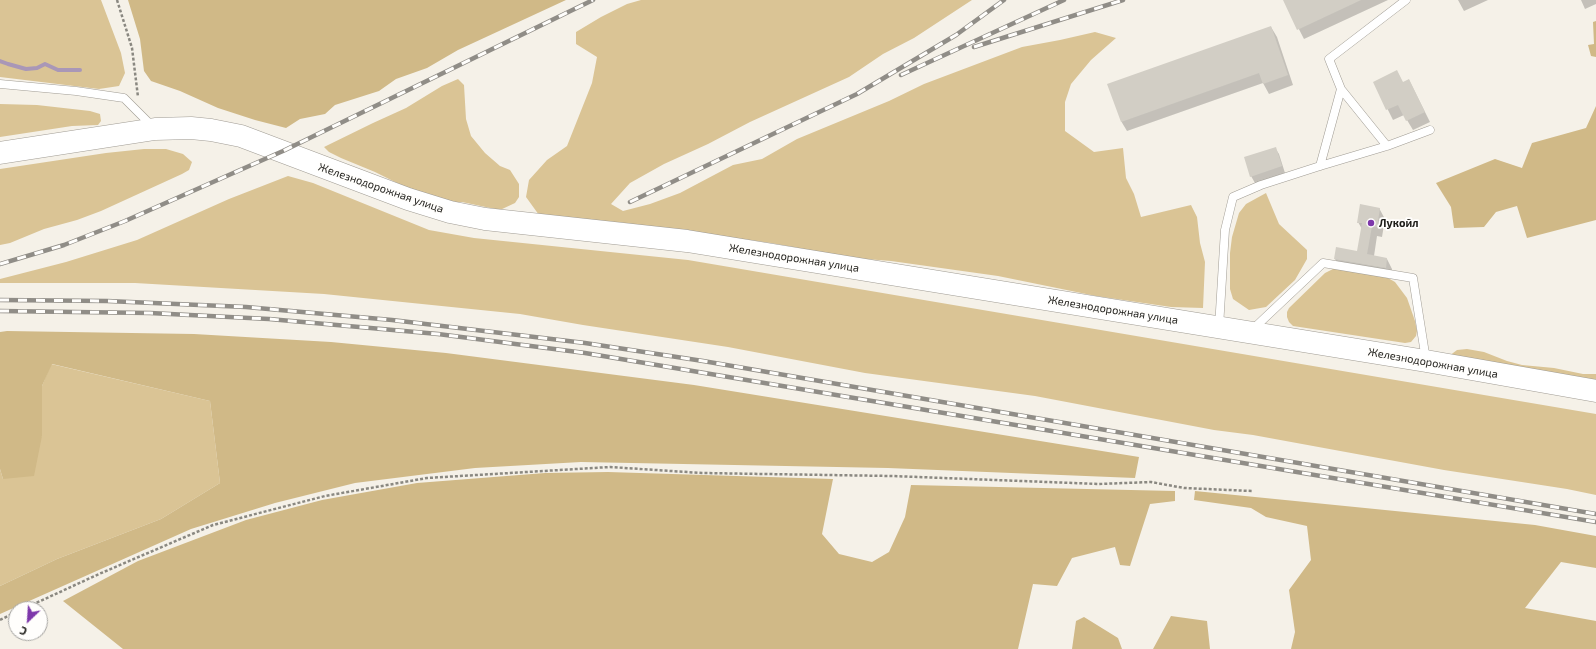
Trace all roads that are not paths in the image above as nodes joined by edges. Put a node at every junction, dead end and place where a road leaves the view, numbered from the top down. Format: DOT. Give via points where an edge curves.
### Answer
graph roads {
  1 [pos="1406,0"];
  2 [pos="0,84"];
  3 [pos="1341,89"];
  4 [pos="154,128"];
  5 [pos="1430,130"];
  6 [pos="1387,146"];
  7 [pos="0,153"];
  8 [pos="1320,166"];
  9 [pos="1219,328"];
  10 [pos="1250,332"];
  11 [pos="1426,361"];
  12 [pos="1596,391"];
  1 -- 3 [label="lane" via="1329,59"];
  2 -- 4 [label="lane" via="124,98"];
  3 -- 6 [label="lane"];
  3 -- 8 [label="lane"];
  4 -- 7 [label="main road, Железнодорожная улица"];
  4 -- 9 [label="main road, Железнодорожная улица" via="228,132 408,199 450,212 485,219 687,240"];
  5 -- 6 [label="lane"];
  6 -- 8 [label="lane"];
  8 -- 9 [label="lane" via="1233,197 1225,230"];
  9 -- 10 [label="main road, Железнодорожная улица"];
  10 -- 11 [label="main road, Железнодорожная улица"];
  10 -- 11 [label="lane" via="1324,263 1413,278"];
  11 -- 12 [label="main road, Железнодорожная улица"];
}
